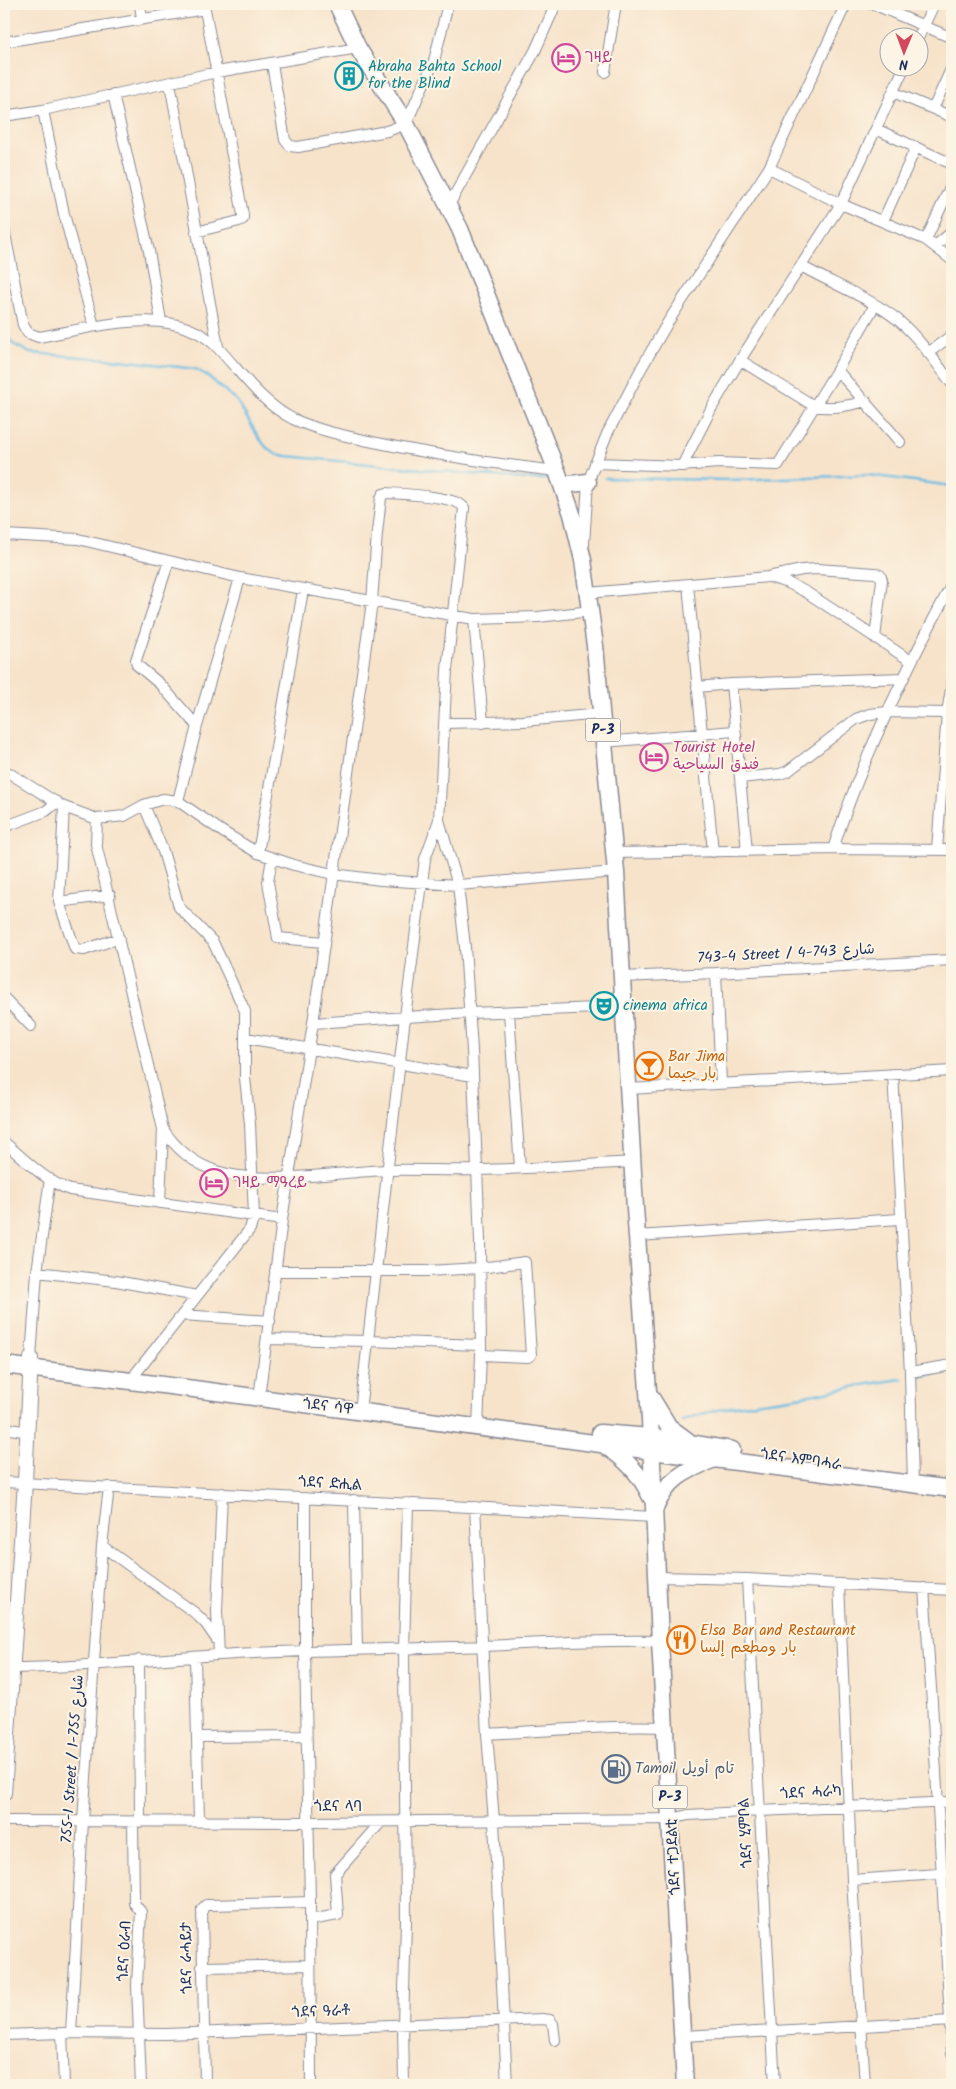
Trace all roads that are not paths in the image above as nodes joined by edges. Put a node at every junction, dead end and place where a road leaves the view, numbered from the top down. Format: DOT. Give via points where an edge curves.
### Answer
graph roads {
  1 [pos="140,4"];
  2 [pos="337,4"];
  3 [pos="448,4"];
  4 [pos="556,4"];
  5 [pos="612,4"];
  6 [pos="846,4"];
  7 [pos="873,4"];
  8 [pos="934,4"];
  9 [pos="205,7"];
  10 [pos="142,18"];
  11 [pos="924,25"];
  12 [pos="923,28"];
  13 [pos="952,38"];
  14 [pos="4,42"];
  15 [pos="358,48"];
  16 [pos="272,64"];
  17 [pos="952,67"];
  18 [pos="217,72"];
  19 [pos="605,72"];
  20 [pos="899,78"];
  21 [pos="170,83"];
  22 [pos="893,92"];
  23 [pos="114,94"];
  24 [pos="933,109"];
  25 [pos="42,110"];
  26 [pos="4,116"];
  27 [pos="952,117"];
  28 [pos="406,124"];
  29 [pos="876,129"];
  30 [pos="916,147"];
  31 [pos="952,164"];
  32 [pos="769,168"];
  33 [pos="952,183"];
  34 [pos="841,204"];
  35 [pos="449,205"];
  36 [pos="883,221"];
  37 [pos="4,229"];
  38 [pos="196,232"];
  39 [pos="952,232"];
  40 [pos="931,243"];
  41 [pos="952,260"];
  42 [pos="801,266"];
  43 [pos="875,305"];
  44 [pos="161,321"];
  45 [pos="94,326"];
  46 [pos="952,335"];
  47 [pos="218,347"];
  48 [pos="928,352"];
  49 [pos="740,360"];
  50 [pos="837,370"];
  51 [pos="952,384"];
  52 [pos="866,401"];
  53 [pos="814,406"];
  54 [pos="900,442"];
  55 [pos="595,463"];
  56 [pos="682,466"];
  57 [pos="559,478"];
  58 [pos="588,482"];
  59 [pos="4,535"];
  60 [pos="583,560"];
  61 [pos="169,561"];
  62 [pos="768,577"];
  63 [pos="240,578"];
  64 [pos="688,584"];
  65 [pos="952,584"];
  66 [pos="303,590"];
  67 [pos="588,593"];
  68 [pos="372,602"];
  69 [pos="590,611"];
  70 [pos="453,616"];
  71 [pos="474,619"];
  72 [pos="875,638"];
  73 [pos="911,661"];
  74 [pos="903,678"];
  75 [pos="952,683"];
  76 [pos="731,684"];
  77 [pos="697,687"];
  78 [pos="887,712"];
  79 [pos="947,713"];
  80 [pos="601,714"];
  81 [pos="444,723"];
  82 [pos="483,723"];
  83 [pos="197,726"];
  84 [pos="734,731"];
  85 [pos="701,734"];
  86 [pos="604,742"];
  87 [pos="4,770"];
  88 [pos="740,778"];
  89 [pos="178,800"];
  90 [pos="60,804"];
  91 [pos="144,806"];
  92 [pos="97,819"];
  93 [pos="439,820"];
  94 [pos="4,827"];
  95 [pos="833,849"];
  96 [pos="937,850"];
  97 [pos="952,850"];
  98 [pos="747,851"];
  99 [pos="615,852"];
  100 [pos="713,852"];
  101 [pos="258,853"];
  102 [pos="272,858"];
  103 [pos="616,872"];
  104 [pos="333,874"];
  105 [pos="423,884"];
  106 [pos="458,885"];
  107 [pos="110,894"];
  108 [pos="59,902"];
  109 [pos="119,938"];
  110 [pos="324,942"];
  111 [pos="952,960"];
  112 [pos="716,973"];
  113 [pos="622,977"];
  114 [pos="4,998"];
  115 [pos="623,1007"];
  116 [pos="509,1012"];
  117 [pos="469,1013"];
  118 [pos="405,1018"];
  119 [pos="313,1023"];
  120 [pos="31,1026"];
  121 [pos="246,1038"];
  122 [pos="309,1047"];
  123 [pos="400,1063"];
  124 [pos="952,1071"];
  125 [pos="893,1074"];
  126 [pos="473,1076"];
  127 [pos="721,1084"];
  128 [pos="628,1089"];
  129 [pos="163,1129"];
  130 [pos="4,1142"];
  131 [pos="632,1162"];
  132 [pos="520,1168"];
  133 [pos="388,1170"];
  134 [pos="475,1170"];
  135 [pos="251,1176"];
  136 [pos="288,1176"];
  137 [pos="50,1179"];
  138 [pos="160,1203"];
  139 [pos="254,1215"];
  140 [pos="900,1219"];
  141 [pos="282,1220"];
  142 [pos="637,1236"];
  143 [pos="480,1268"];
  144 [pos="275,1271"];
  145 [pos="37,1272"];
  146 [pos="377,1272"];
  147 [pos="197,1296"];
  148 [pos="182,1315"];
  149 [pos="270,1320"];
  150 [pos="267,1340"];
  151 [pos="369,1340"];
  152 [pos="481,1350"];
  153 [pos="4,1355"];
  154 [pos="32,1363"];
  155 [pos="952,1364"];
  156 [pos="4,1365"];
  157 [pos="910,1372"];
  158 [pos="134,1377"];
  159 [pos="259,1393"];
  160 [pos="648,1396"];
  161 [pos="360,1406"];
  162 [pos="478,1422"];
  163 [pos="4,1428"];
  164 [pos="29,1432"];
  165 [pos="607,1439"];
  166 [pos="651,1444"];
  167 [pos="692,1444"];
  168 [pos="715,1459"];
  169 [pos="952,1478"];
  170 [pos="912,1479"];
  171 [pos="4,1482"];
  172 [pos="26,1482"];
  173 [pos="109,1487"];
  174 [pos="952,1489"];
  175 [pos="222,1493"];
  176 [pos="306,1498"];
  177 [pos="354,1500"];
  178 [pos="408,1503"];
  179 [pos="474,1507"];
  180 [pos="654,1510"];
  181 [pos="102,1546"];
  182 [pos="657,1577"];
  183 [pos="747,1579"];
  184 [pos="839,1584"];
  185 [pos="924,1588"];
  186 [pos="952,1590"];
  187 [pos="217,1641"];
  188 [pos="660,1641"];
  189 [pos="482,1646"];
  190 [pos="357,1649"];
  191 [pos="404,1649"];
  192 [pos="305,1650"];
  193 [pos="220,1655"];
  194 [pos="196,1657"];
  195 [pos="139,1660"];
  196 [pos="94,1666"];
  197 [pos="8,1668"];
  198 [pos="666,1727"];
  199 [pos="487,1734"];
  200 [pos="306,1736"];
  201 [pos="197,1737"];
  202 [pos="4,1793"];
  203 [pos="952,1802"];
  204 [pos="938,1803"];
  205 [pos="849,1806"];
  206 [pos="760,1811"];
  207 [pos="672,1819"];
  208 [pos="4,1821"];
  209 [pos="83,1821"];
  210 [pos="199,1821"];
  211 [pos="494,1821"];
  212 [pos="136,1822"];
  213 [pos="308,1822"];
  214 [pos="381,1822"];
  215 [pos="405,1822"];
  216 [pos="941,1873"];
  217 [pos="952,1873"];
  218 [pos="852,1880"];
  219 [pos="310,1902"];
  220 [pos="310,1920"];
  221 [pos="310,1965"];
  222 [pos="202,1967"];
  223 [pos="950,1974"];
  224 [pos="952,2021"];
  225 [pos="503,2022"];
  226 [pos="403,2025"];
  227 [pos="862,2025"];
  228 [pos="310,2028"];
  229 [pos="772,2030"];
  230 [pos="204,2032"];
  231 [pos="67,2033"];
  232 [pos="4,2034"];
  233 [pos="140,2034"];
  234 [pos="683,2036"];
  235 [pos="555,2040"];
  236 [pos="952,2053"];
  237 [pos="64,2085"];
  238 [pos="141,2085"];
  239 [pos="205,2085"];
  240 [pos="311,2085"];
  241 [pos="404,2085"];
  242 [pos="507,2085"];
  243 [pos="685,2085"];
  244 [pos="775,2085"];
  245 [pos="865,2085"];
  1 -- 10 [label="street"];
  2 -- 15 [label="main road, P-3"];
  3 -- 28 [label="street" via="434,61"];
  4 -- 35 [label="street" via="535,51"];
  5 -- 19 [label="street" via="615,9"];
  6 -- 32 [label="street"];
  7 -- 11 [label="street"];
  8 -- 11 [label="street"];
  9 -- 10 [label="street"];
  9 -- 18 [label="street"];
  10 -- 14 [label="street"];
  11 -- 12 [label="street"];
  11 -- 13 [label="street"];
  15 -- 16 [label="street"];
  15 -- 28 [label="main road, P-3"];
  16 -- 18 [label="street"];
  16 -- 28 [label="street" via="285,140 290,146 387,131"];
  17 -- 24 [label="street"];
  18 -- 21 [label="street"];
  18 -- 38 [label="street" via="243,215 239,221"];
  20 -- 22 [label="street"];
  21 -- 23 [label="street"];
  21 -- 38 [label="street"];
  22 -- 24 [label="street"];
  22 -- 29 [label="street"];
  23 -- 25 [label="street"];
  23 -- 44 [label="street"];
  24 -- 27 [label="street"];
  25 -- 26 [label="street"];
  25 -- 45 [label="street" via="64,214"];
  28 -- 35 [label="main road, P-3"];
  29 -- 30 [label="street"];
  29 -- 34 [label="street"];
  30 -- 31 [label="street"];
  30 -- 36 [label="street"];
  32 -- 34 [label="street"];
  32 -- 55 [label="street" via="668,322 607,434"];
  33 -- 40 [label="street"];
  34 -- 36 [label="street"];
  34 -- 42 [label="street"];
  35 -- 57 [label="main road, P-3" via="489,297"];
  36 -- 40 [label="street"];
  37 -- 45 [label="street" via="23,324 28,333 38,337"];
  38 -- 47 [label="street"];
  39 -- 40 [label="street"];
  40 -- 41 [label="street"];
  42 -- 43 [label="street"];
  42 -- 49 [label="street"];
  43 -- 48 [label="street" via="898,320"];
  43 -- 50 [label="street"];
  44 -- 45 [label="street"];
  44 -- 47 [label="street" via="185,327"];
  46 -- 48 [label="street"];
  47 -- 57 [label="street" via="262,397 282,413 304,423 402,448"];
  48 -- 51 [label="street"];
  49 -- 53 [label="street"];
  49 -- 56 [label="street"];
  50 -- 52 [label="street"];
  50 -- 53 [label="street"];
  52 -- 53 [label="street" via="849,406"];
  52 -- 54 [label="street"];
  53 -- 56 [label="street" via="778,465 718,463"];
  55 -- 56 [label="street"];
  55 -- 58 [label="street"];
  57 -- 58 [label="main road"];
  57 -- 60 [label="main road, P-3"];
  58 -- 60 [label="street"];
  59 -- 61 [label="street" via="78,539"];
  60 -- 67 [label="main road, P-3"];
  61 -- 63 [label="street"];
  61 -- 83 [label="street" via="136,660 137,665 160,684"];
  62 -- 64 [label="street"];
  62 -- 72 [label="street" via="788,582 806,592"];
  62 -- 72 [label="street" via="817,570 880,575"];
  63 -- 66 [label="street"];
  63 -- 83 [label="street"];
  64 -- 67 [label="street"];
  64 -- 77 [label="street"];
  65 -- 73 [label="street"];
  66 -- 68 [label="street"];
  66 -- 101 [label="street"];
  67 -- 69 [label="main road, P-3"];
  68 -- 70 [label="street"];
  68 -- 70 [label="street" via="376,533 383,494 439,498 464,508"];
  68 -- 104 [label="street"];
  69 -- 71 [label="street"];
  69 -- 80 [label="main road, P-3"];
  70 -- 71 [label="street"];
  70 -- 81 [label="street"];
  71 -- 82 [label="street"];
  72 -- 73 [label="street"];
  73 -- 74 [label="street"];
  74 -- 76 [label="street"];
  74 -- 78 [label="street"];
  75 -- 79 [label="street"];
  76 -- 77 [label="street"];
  76 -- 84 [label="street"];
  77 -- 85 [label="street"];
  78 -- 79 [label="street"];
  78 -- 88 [label="street" via="856,719 788,771"];
  78 -- 95 [label="street" via="856,783"];
  79 -- 96 [label="street"];
  80 -- 82 [label="street"];
  80 -- 86 [label="main road, P-3"];
  81 -- 82 [label="street"];
  81 -- 93 [label="street"];
  83 -- 89 [label="street"];
  84 -- 85 [label="street"];
  84 -- 88 [label="street"];
  85 -- 86 [label="street"];
  85 -- 100 [label="street"];
  86 -- 99 [label="main road, P-3"];
  87 -- 90 [label="street"];
  88 -- 98 [label="street"];
  89 -- 91 [label="street" via="163,800"];
  89 -- 101 [label="street"];
  90 -- 92 [label="street"];
  90 -- 94 [label="street"];
  90 -- 108 [label="street"];
  91 -- 92 [label="street" via="124,816"];
  91 -- 121 [label="street" via="163,851 179,907 213,942 243,1003"];
  92 -- 107 [label="street" via="96,844"];
  93 -- 105 [label="street" via="425,859"];
  93 -- 106 [label="street"];
  95 -- 96 [label="street"];
  95 -- 98 [label="street"];
  96 -- 97 [label="street"];
  98 -- 100 [label="street"];
  99 -- 100 [label="street"];
  99 -- 103 [label="main road, P-3"];
  101 -- 102 [label="street"];
  102 -- 104 [label="street"];
  102 -- 110 [label="street" via="268,882 278,938"];
  103 -- 106 [label="street"];
  103 -- 113 [label="main road, P-3"];
  104 -- 105 [label="street"];
  104 -- 110 [label="street"];
  105 -- 106 [label="street"];
  105 -- 118 [label="street"];
  106 -- 117 [label="street"];
  107 -- 108 [label="street"];
  107 -- 109 [label="street"];
  108 -- 109 [label="street" via="75,948 84,950"];
  109 -- 129 [label="street"];
  110 -- 119 [label="street"];
  111 -- 112 [label="street, 743-4 Street / شارع 743-4"];
  112 -- 113 [label="street, 743-4 Street / شارع 743-4"];
  112 -- 127 [label="street"];
  113 -- 115 [label="main road, P-3"];
  114 -- 120 [label="street"];
  115 -- 116 [label="street"];
  115 -- 128 [label="main road, P-3"];
  116 -- 117 [label="street"];
  116 -- 132 [label="street"];
  117 -- 118 [label="street"];
  117 -- 126 [label="street"];
  118 -- 119 [label="street"];
  118 -- 123 [label="street"];
  119 -- 122 [label="street"];
  121 -- 122 [label="street"];
  121 -- 135 [label="street"];
  122 -- 123 [label="street"];
  122 -- 136 [label="street"];
  123 -- 126 [label="street"];
  123 -- 133 [label="street"];
  124 -- 125 [label="street"];
  125 -- 127 [label="street"];
  125 -- 140 [label="street"];
  126 -- 134 [label="street"];
  127 -- 128 [label="street"];
  128 -- 131 [label="main road, P-3"];
  129 -- 135 [label="street" via="182,1153 200,1163 215,1170"];
  129 -- 138 [label="street"];
  130 -- 137 [label="street"];
  131 -- 132 [label="street"];
  131 -- 142 [label="main road, P-3"];
  132 -- 134 [label="street"];
  133 -- 134 [label="street"];
  133 -- 136 [label="street"];
  133 -- 146 [label="street"];
  134 -- 143 [label="street"];
  135 -- 136 [label="street"];
  135 -- 139 [label="street"];
  136 -- 141 [label="street"];
  137 -- 138 [label="street" via="70,1190"];
  137 -- 145 [label="street"];
  138 -- 139 [label="street"];
  139 -- 141 [label="street"];
  139 -- 147 [label="street" via="250,1229"];
  140 -- 142 [label="street"];
  140 -- 157 [label="street"];
  141 -- 144 [label="street"];
  142 -- 160 [label="main road, P-3"];
  143 -- 146 [label="street"];
  143 -- 152 [label="street"];
  143 -- 152 [label="street" via="525,1262 532,1352 528,1357"];
  144 -- 146 [label="street"];
  144 -- 149 [label="street"];
  145 -- 147 [label="street" via="116,1281"];
  145 -- 154 [label="street"];
  146 -- 151 [label="street"];
  147 -- 148 [label="street"];
  148 -- 149 [label="street"];
  148 -- 158 [label="street"];
  149 -- 150 [label="street"];
  150 -- 151 [label="street"];
  150 -- 159 [label="street"];
  151 -- 152 [label="street"];
  151 -- 161 [label="street"];
  152 -- 162 [label="street"];
  153 -- 154 [label="main road, ጎደና ሳዋ"];
  154 -- 156 [label="main road, ጎደና ሳዋ"];
  154 -- 158 [label="main road, ጎደና ሳዋ"];
  154 -- 164 [label="street"];
  155 -- 157 [label="street"];
  157 -- 170 [label="street"];
  158 -- 159 [label="main road, ጎደና ሳዋ"];
  159 -- 161 [label="main road, ጎደና ሳዋ"];
  160 -- 165 [label="main road" via="640,1422 627,1432"];
  160 -- 166 [label="main road, P-3"];
  160 -- 167 [label="main road" via="670,1427"];
  161 -- 162 [label="main road, ጎደና ሳዋ"];
  162 -- 165 [label="main road, ጎደና ሳዋ"];
  163 -- 164 [label="street"];
  164 -- 172 [label="street"];
  165 -- 166 [label="main road, ጎደና ሳዋ"];
  165 -- 180 [label="main road" via="638,1473"];
  166 -- 167 [label="main road, ጎደና እምባሓራ"];
  166 -- 168 [label="main road, ጎደና እምባሓራ"];
  166 -- 180 [label="main road, P-3"];
  167 -- 170 [label="main road, ጎደና እምባሓራ" via="834,1464"];
  168 -- 170 [label="main road, ጎደና እምባሓራ"];
  168 -- 180 [label="main road" via="675,1478 661,1494"];
  169 -- 170 [label="main road, ጎደና እምባሓራ"];
  170 -- 174 [label="main road, ጎደና እምባሓራ"];
  171 -- 172 [label="street, ጎደና ድሒል"];
  172 -- 173 [label="street, ጎደና ድሒል"];
  172 -- 197 [label="street"];
  173 -- 175 [label="street, ጎደና ድሒል"];
  173 -- 181 [label="street, 755-1 Street / شارع 755-1"];
  175 -- 176 [label="street, ጎደና ድሒል"];
  175 -- 187 [label="street"];
  176 -- 177 [label="street, ጎደና ድሒል"];
  176 -- 192 [label="street"];
  177 -- 178 [label="street, ጎደና ድሒል"];
  177 -- 190 [label="street"];
  178 -- 179 [label="street, ጎደና ድሒል"];
  178 -- 191 [label="street"];
  179 -- 180 [label="street, ጎደና ድሒል"];
  179 -- 189 [label="street"];
  180 -- 182 [label="main road, ጎደና ተጋደልቲ / P-3"];
  181 -- 187 [label="street" via="195,1613"];
  181 -- 196 [label="street, 755-1 Street / شارع 755-1"];
  182 -- 183 [label="street"];
  182 -- 188 [label="main road, ጎደና ተጋደልቲ / P-3"];
  183 -- 184 [label="street"];
  183 -- 206 [label="street, ጎደና ሂምቦል"];
  184 -- 185 [label="street"];
  184 -- 205 [label="street"];
  185 -- 186 [label="street"];
  185 -- 204 [label="street"];
  187 -- 193 [label="street"];
  188 -- 189 [label="street"];
  188 -- 198 [label="main road, ጎደና ተጋደልቲ / P-3"];
  189 -- 191 [label="street"];
  189 -- 199 [label="street"];
  190 -- 191 [label="street"];
  190 -- 192 [label="street"];
  191 -- 215 [label="street"];
  192 -- 193 [label="street"];
  192 -- 200 [label="street"];
  193 -- 194 [label="street"];
  194 -- 195 [label="street"];
  194 -- 201 [label="street"];
  195 -- 196 [label="street"];
  195 -- 212 [label="street, ጎደና ዕራብ"];
  196 -- 197 [label="street"];
  196 -- 209 [label="street, 755-1 Street / شارع 755-1"];
  197 -- 202 [label="street"];
  198 -- 199 [label="street" via="616,1726"];
  198 -- 207 [label="main road, ጎደና ተጋደልቲ / P-3"];
  199 -- 211 [label="street"];
  200 -- 201 [label="street"];
  200 -- 213 [label="street"];
  201 -- 210 [label="street"];
  203 -- 204 [label="street, ጎደና ሓራካ"];
  204 -- 205 [label="street, ጎደና ሓራካ"];
  204 -- 216 [label="street"];
  205 -- 206 [label="street, ጎደና ሓራካ"];
  205 -- 218 [label="street"];
  206 -- 207 [label="street, ጎደና ሓራካ" via="688,1815"];
  206 -- 229 [label="street, ጎደና ሂምቦል"];
  207 -- 211 [label="street, ጎደና ላባ"];
  207 -- 234 [label="main road, ጎደና ተጋደልቲ / P-3"];
  208 -- 209 [label="street, ጎደና ላባ"];
  209 -- 212 [label="street, ጎደና ላባ"];
  209 -- 231 [label="street, 755-1 Street / شارع 755-1"];
  210 -- 212 [label="street, ጎደና ላባ"];
  210 -- 213 [label="street, ጎደና ላባ"];
  211 -- 215 [label="street, ጎደና ላባ"];
  211 -- 225 [label="street"];
  212 -- 233 [label="street, ጎደና ዕራብ" via="134,1903 141,1912"];
  213 -- 214 [label="street, ጎደና ላባ"];
  213 -- 219 [label="street"];
  214 -- 215 [label="street, ጎደና ላባ"];
  214 -- 220 [label="street" via="335,1874 338,1915"];
  215 -- 226 [label="street"];
  216 -- 217 [label="street"];
  216 -- 218 [label="street"];
  216 -- 223 [label="street"];
  218 -- 227 [label="street"];
  219 -- 220 [label="street"];
  219 -- 222 [label="street, ጎደና ራሓይታ" via="206,1906 202,1910"];
  220 -- 221 [label="street"];
  221 -- 222 [label="street"];
  221 -- 228 [label="street"];
  222 -- 230 [label="street, ጎደና ራሓይታ"];
  223 -- 224 [label="street"];
  224 -- 227 [label="street"];
  224 -- 236 [label="street"];
  225 -- 226 [label="street, ጎደና ዓራቶ"];
  225 -- 235 [label="street, ጎደና ዓራቶ" via="550,2020 554,2024"];
  225 -- 242 [label="street"];
  226 -- 228 [label="street, ጎደና ዓራቶ"];
  226 -- 241 [label="street"];
  227 -- 229 [label="street"];
  227 -- 245 [label="street"];
  228 -- 230 [label="street, ጎደና ዓራቶ"];
  228 -- 240 [label="street"];
  229 -- 234 [label="street"];
  229 -- 244 [label="street, ጎደና ሂምቦል"];
  230 -- 233 [label="street, ጎደና ዓራቶ"];
  230 -- 239 [label="street, ጎደና ራሓይታ"];
  231 -- 232 [label="street, ጎደና ዓራቶ"];
  231 -- 233 [label="street, ጎደና ዓራቶ"];
  231 -- 237 [label="street, 755-1 Street / شارع 755-1"];
  233 -- 238 [label="street, ጎደና ዕራብ"];
  234 -- 243 [label="main road, ጎደና ተጋደልቲ / P-3"];
}
